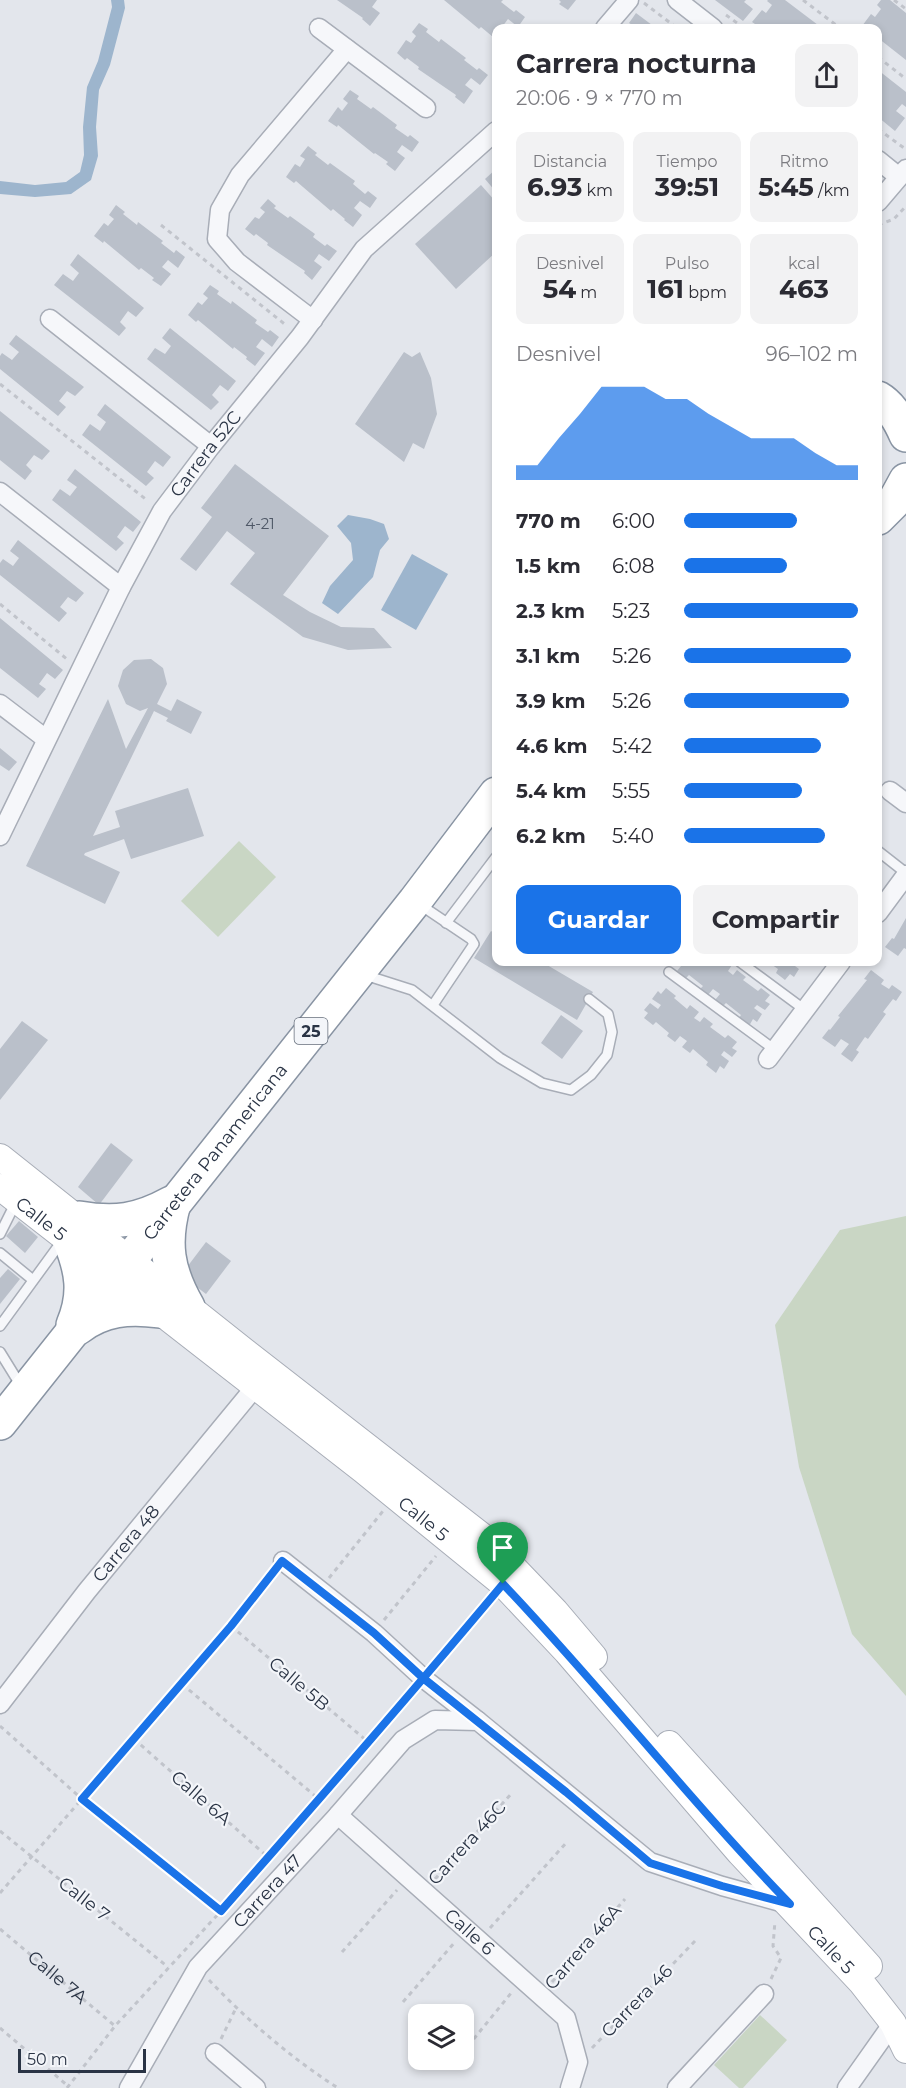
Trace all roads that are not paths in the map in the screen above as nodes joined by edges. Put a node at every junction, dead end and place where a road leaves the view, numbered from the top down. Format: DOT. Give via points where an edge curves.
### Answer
graph roads {
  1 [pos="629,0"];
  2 [pos="677,0"];
  3 [pos="608,24"];
  4 [pos="708,24"];
  5 [pos="319,28"];
  6 [pos="347,49"];
  7 [pos="426,108"];
  8 [pos="492,135"];
  9 [pos="882,162"];
  10 [pos="903,173"];
  11 [pos="882,197"];
  12 [pos="50,319"];
  13 [pos="313,320"];
  14 [pos="882,390"];
  15 [pos="906,392"];
  16 [pos="882,400"];
  17 [pos="906,435"];
  18 [pos="211,446"];
  19 [pos="906,480"];
  20 [pos="0,492"];
  21 [pos="882,514"];
  22 [pos="121,587"];
  23 [pos="0,704"];
  24 [pos="46,740"];
  25 [pos="890,791"];
  26 [pos="492,799"];
  27 [pos="906,803"];
  28 [pos="0,836"];
  29 [pos="882,854"];
  30 [pos="492,862"];
  31 [pos="906,874"];
  32 [pos="415,901"];
  33 [pos="882,907"];
  34 [pos="446,923"];
  35 [pos="745,966"];
  36 [pos="838,966"];
  37 [pos="669,972"];
  38 [pos="357,973"];
  39 [pos="589,999"];
  40 [pos="433,1005"];
  41 [pos="805,1010"];
  42 [pos="771,1055"];
  43 [pos="0,1157"];
  44 [pos="9,1193"];
  45 [pos="175,1201"];
  46 [pos="71,1232"];
  47 [pos="0,1233"];
  48 [pos="0,1253"];
  49 [pos="122,1268"];
  50 [pos="33,1280"];
  51 [pos="173,1309"];
  52 [pos="0,1326"];
  53 [pos="69,1335"];
  54 [pos="0,1352"];
  55 [pos="256,1386"];
  56 [pos="24,1392"];
  57 [pos="0,1423"];
  58 [pos="282,1561"];
  59 [pos="0,1704"];
  60 [pos="478,1721"];
  61 [pos="338,1815"];
  62 [pos="783,1903"];
  63 [pos="764,1994"];
  64 [pos="899,2020"];
  65 [pos="906,2050"];
  66 [pos="214,2053"];
  67 [pos="865,2062"];
  68 [pos="575,2086"];
  69 [pos="129,2088"];
  70 [pos="256,2088"];
  71 [pos="677,2088"];
  72 [pos="847,2088"];
  73 [pos="862,2088"];
  1 -- 3 [label="street"];
  2 -- 4 [label="street"];
  5 -- 6 [label="street"];
  6 -- 7 [label="street"];
  6 -- 13 [label="street" via="240,175 220,210 217,239 237,262"];
  8 -- 13 [label="street, Carrera 52C" via="364,249"];
  9 -- 10 [label="street"];
  10 -- 11 [label="street"];
  12 -- 18 [label="street"];
  13 -- 18 [label="street, Carrera 52C"];
  14 -- 15 [label="highway"];
  16 -- 17 [label="highway" via="899,418"];
  18 -- 22 [label="street, Carrera 52C" via="162,511"];
  19 -- 21 [label="highway"];
  20 -- 22 [label="street"];
  22 -- 24 [label="street, Carrera 52C"];
  23 -- 24 [label="street"];
  24 -- 28 [label="street, Carrera 52C"];
  25 -- 27 [label="street"];
  26 -- 32 [label="highway, Carretera Panamericana / 25"];
  29 -- 31 [label="lane"];
  30 -- 34 [label="lane"];
  31 -- 33 [label="street"];
  32 -- 34 [label="lane"];
  32 -- 38 [label="highway, Carretera Panamericana / 25"];
  34 -- 40 [label="lane" via="474,944"];
  35 -- 41 [label="lane"];
  36 -- 41 [label="street"];
  37 -- 42 [label="lane"];
  38 -- 40 [label="lane" via="412,990"];
  38 -- 45 [label="highway, Carretera Panamericana / 25"];
  39 -- 40 [label="lane" via="608,1014 612,1032 607,1055 591,1075 571,1090 542,1083 500,1058"];
  41 -- 42 [label="street"];
  43 -- 46 [label="main road, Calle 5"];
  44 -- 46 [label="main road, Calle 5"];
  44 -- 47 [label="lane"];
  45 -- 46 [label="highway" via="129,1221 104,1222"];
  45 -- 49 [label="highway, Carretera Panamericana / 25"];
  45 -- 51 [label="highway" via="167,1244 177,1287"];
  46 -- 49 [label="main road, Calle 5"];
  46 -- 50 [label="lane"];
  46 -- 53 [label="highway" via="82,1288"];
  48 -- 50 [label="lane"];
  49 -- 51 [label="main road, Calle 5"];
  49 -- 53 [label="highway, Carretera Panamericana / 25"];
  50 -- 52 [label="lane"];
  51 -- 53 [label="highway" via="111,1311 89,1320"];
  51 -- 55 [label="main road, Calle 5"];
  51 -- 64 [label="main road, Calle 5" via="488,1540 844,1936 875,1973"];
  53 -- 56 [label="highway, Carretera Panamericana / 25"];
  54 -- 56 [label="lane"];
  55 -- 59 [label="street, Carrera 48" via="87,1591"];
  55 -- 62 [label="main road, Calle 5" via="503,1584 567,1652"];
  56 -- 57 [label="highway, Carretera Panamericana / 25"];
  58 -- 60 [label="street"];
  60 -- 61 [label="street, Carrera 47" via="435,1720 403,1740"];
  60 -- 62 [label="street" via="650,1863"];
  61 -- 68 [label="street, Calle 6" via="566,2018 578,2062"];
  61 -- 69 [label="street, Carrera 47" via="198,1967"];
  62 -- 64 [label="main road, Calle 5"];
  63 -- 71 [label="street"];
  64 -- 65 [label="main road, Calle 5"];
  64 -- 67 [label="street"];
  66 -- 70 [label="street"];
  67 -- 72 [label="street"];
  67 -- 73 [label="street"];
}
